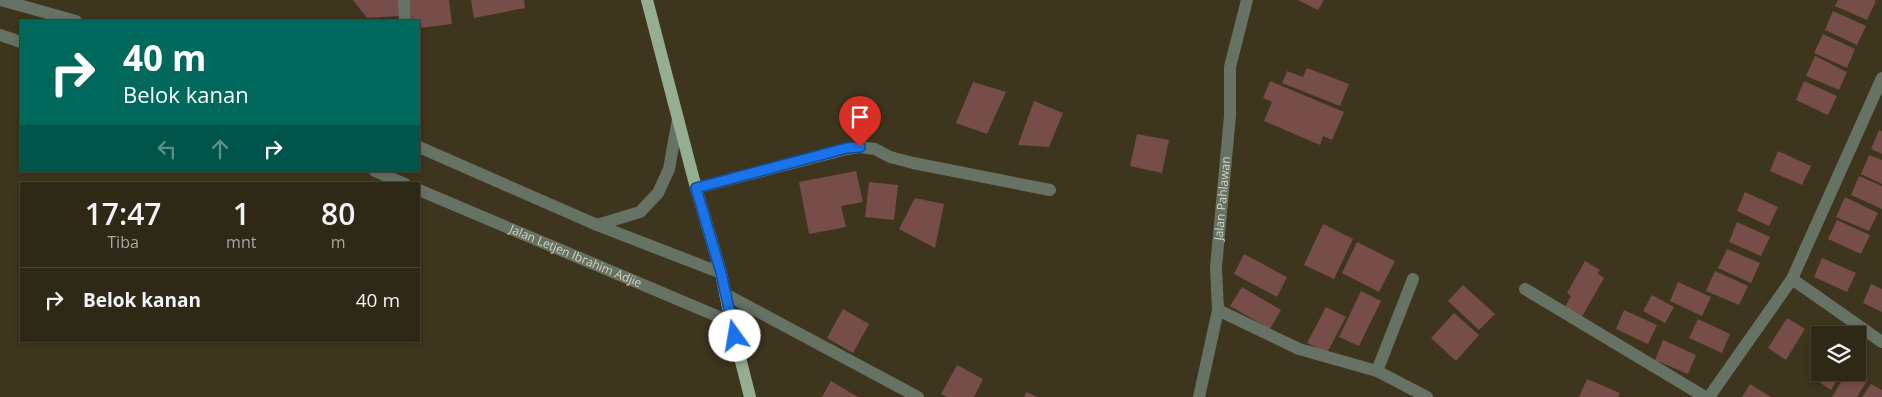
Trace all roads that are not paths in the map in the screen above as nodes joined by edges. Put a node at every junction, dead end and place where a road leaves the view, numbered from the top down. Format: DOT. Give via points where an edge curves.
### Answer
graph roads {
  1 [pos="1,0"];
  2 [pos="404,0"];
  3 [pos="646,0"];
  4 [pos="1247,0"];
  5 [pos="72,20"];
  6 [pos="405,20"];
  7 [pos="0,35"];
  8 [pos="20,42"];
  9 [pos="1882,78"];
  10 [pos="678,119"];
  11 [pos="420,147"];
  12 [pos="377,172"];
  13 [pos="400,182"];
  14 [pos="696,188"];
  15 [pos="420,190"];
  16 [pos="1050,190"];
  17 [pos="597,225"];
  18 [pos="721,273"];
  19 [pos="1413,279"];
  20 [pos="1792,279"];
  21 [pos="1525,289"];
  22 [pos="725,294"];
  23 [pos="1218,310"];
  24 [pos="731,322"];
  25 [pos="1882,342"];
  26 [pos="1377,371"];
  27 [pos="750,397"];
  28 [pos="918,397"];
  29 [pos="1200,397"];
  30 [pos="1427,397"];
  31 [pos="1705,397"];
  32 [pos="1709,397"];
  1 -- 5 [label="street"];
  2 -- 6 [label="street"];
  3 -- 10 [label="main road"];
  4 -- 23 [label="street, Jalan Pahlawan" via="1230,67 1230,116 1218,244"];
  7 -- 8 [label="street"];
  9 -- 20 [label="street"];
  10 -- 14 [label="main road"];
  10 -- 17 [label="street" via="669,169 658,193 640,212"];
  11 -- 17 [label="street"];
  12 -- 13 [label="street"];
  14 -- 16 [label="street" via="860,147 913,163"];
  14 -- 18 [label="main road"];
  15 -- 24 [label="street, Jalan Letjen Ibrahim Adjie"];
  17 -- 18 [label="street"];
  18 -- 22 [label="main road"];
  19 -- 26 [label="street"];
  20 -- 25 [label="street"];
  20 -- 32 [label="street"];
  21 -- 31 [label="street"];
  22 -- 24 [label="main road"];
  22 -- 28 [label="street"];
  23 -- 26 [label="street" via="1299,349"];
  23 -- 29 [label="street, Jalan Pahlawan"];
  24 -- 27 [label="main road"];
  26 -- 30 [label="street"];
}
